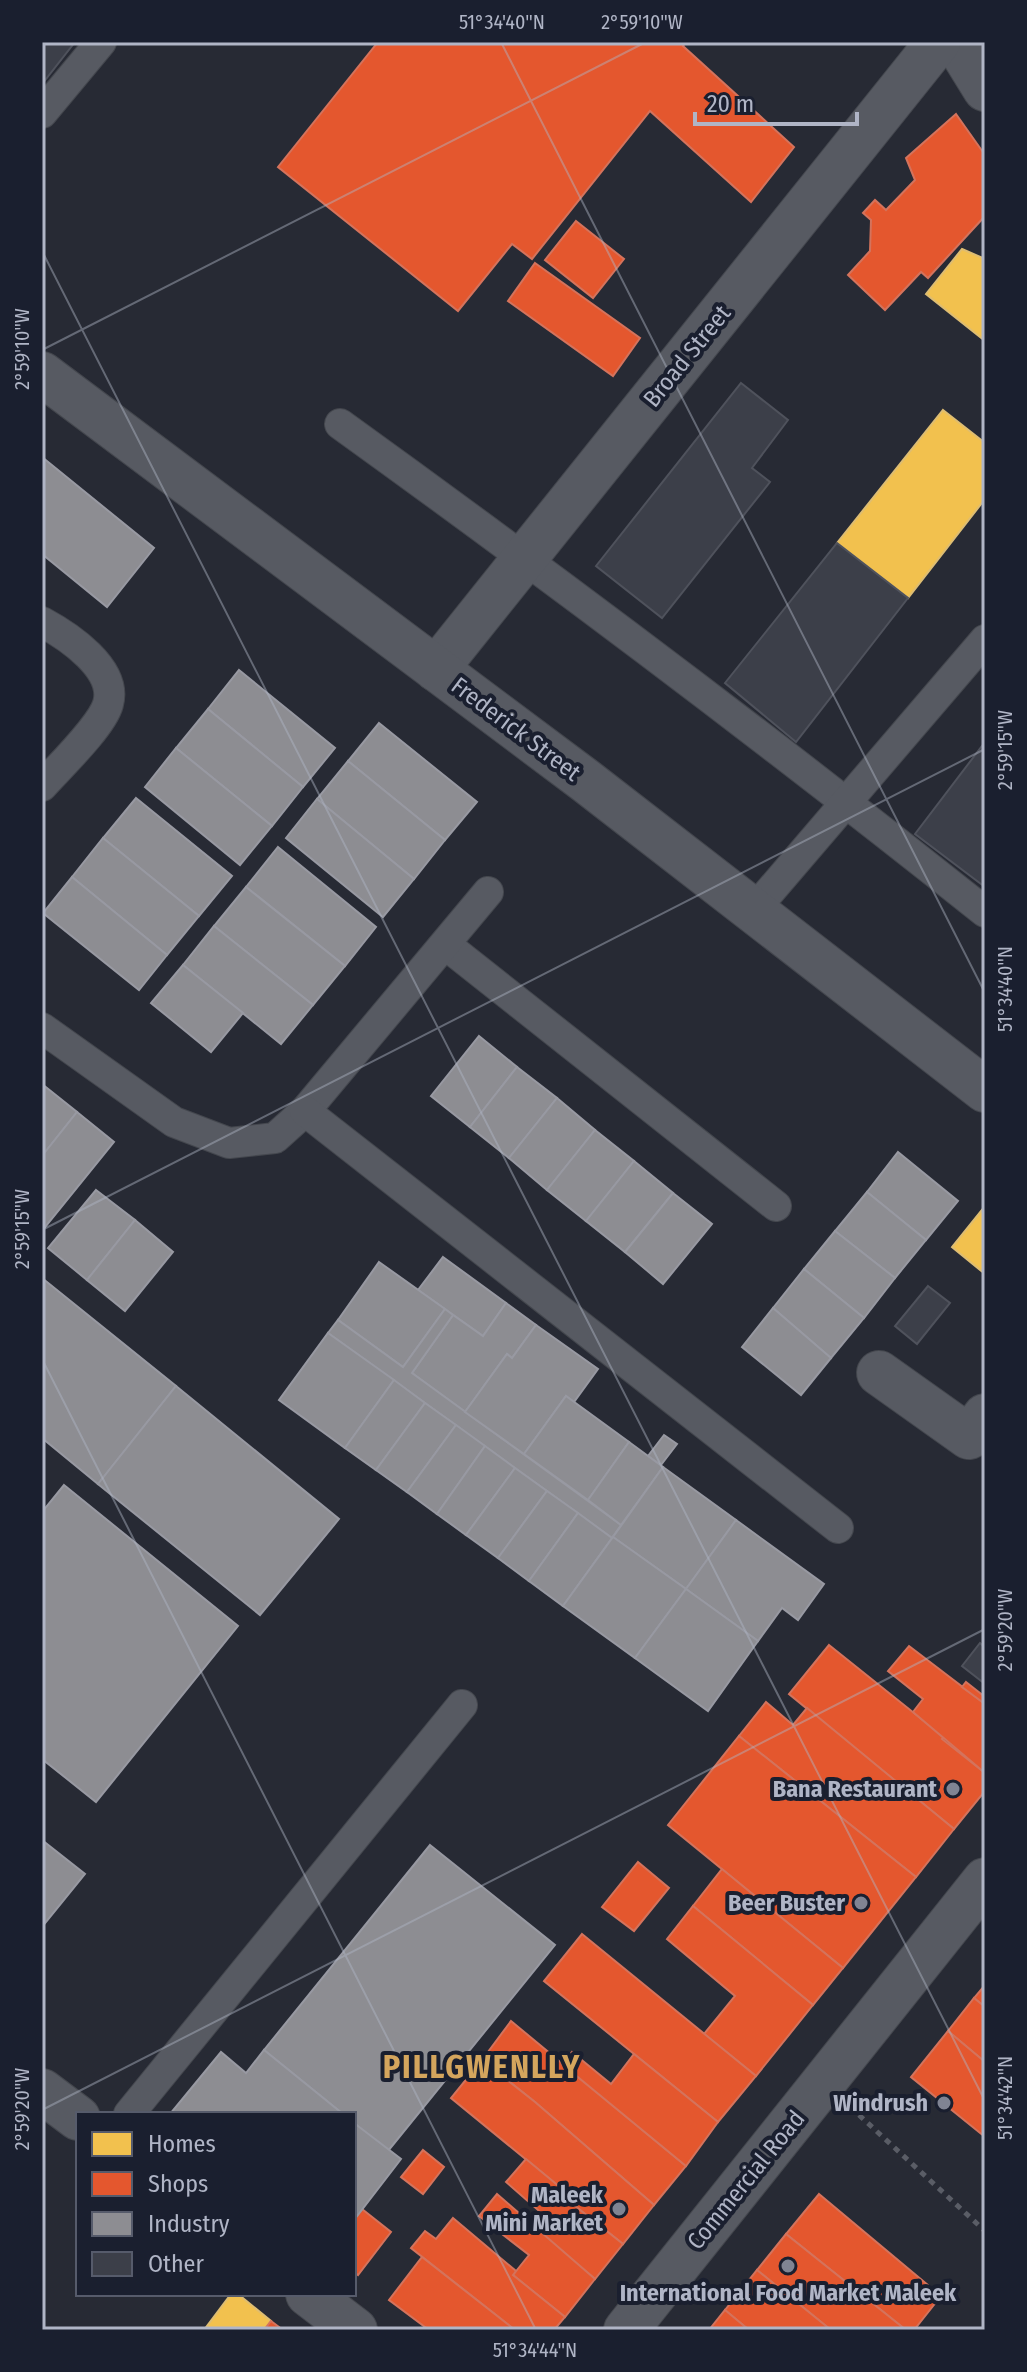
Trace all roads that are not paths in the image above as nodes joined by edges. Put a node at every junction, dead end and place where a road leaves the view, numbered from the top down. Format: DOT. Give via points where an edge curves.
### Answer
graph roads {
  1 [pos="101,42"];
  2 [pos="938,42"];
  3 [pos="956,42"];
  4 [pos="966,42"];
  5 [pos="985,57"];
  6 [pos="985,89"];
  7 [pos="42,113"];
  8 [pos="42,374"];
  9 [pos="340,424"];
  10 [pos="525,558"];
  11 [pos="42,622"];
  12 [pos="985,640"];
  13 [pos="436,669"];
  14 [pos="42,786"];
  15 [pos="847,802"];
  16 [pos="488,892"];
  17 [pos="753,911"];
  18 [pos="985,912"];
  19 [pos="446,945"];
  20 [pos="42,1028"];
  21 [pos="985,1090"];
  22 [pos="305,1111"];
  23 [pos="776,1206"];
  24 [pos="879,1373"];
  25 [pos="985,1416"];
  26 [pos="838,1528"];
  27 [pos="462,1705"];
  28 [pos="985,1880"];
  29 [pos="42,2091"];
  30 [pos="131,2112"];
  31 [pos="76,2116"];
  32 [pos="311,2296"];
  33 [pos="355,2330"];
  34 [pos="626,2330"];
  1 -- 7 [label="lane"];
  2 -- 10 [label="street, Broad Street"];
  3 -- 6 [label="street"];
  4 -- 5 [label="street"];
  8 -- 13 [label="street, Frederick Street"];
  9 -- 10 [label="lane"];
  10 -- 13 [label="street, Broad Street"];
  10 -- 15 [label="lane"];
  11 -- 14 [label="lane" via="94,659 110,687 108,705 93,729"];
  12 -- 15 [label="lane"];
  13 -- 17 [label="street, Frederick Street"];
  15 -- 17 [label="lane"];
  15 -- 18 [label="lane"];
  16 -- 19 [label="lane"];
  17 -- 21 [label="street, Frederick Street"];
  19 -- 22 [label="lane"];
  19 -- 23 [label="lane"];
  20 -- 22 [label="lane" via="174,1122 229,1143 275,1138"];
  22 -- 26 [label="lane"];
  24 -- 25 [label="street" via="969,1437"];
  27 -- 30 [label="lane"];
  28 -- 34 [label="street, Commercial Road"];
  29 -- 31 [label="street"];
  32 -- 33 [label="street"];
}
